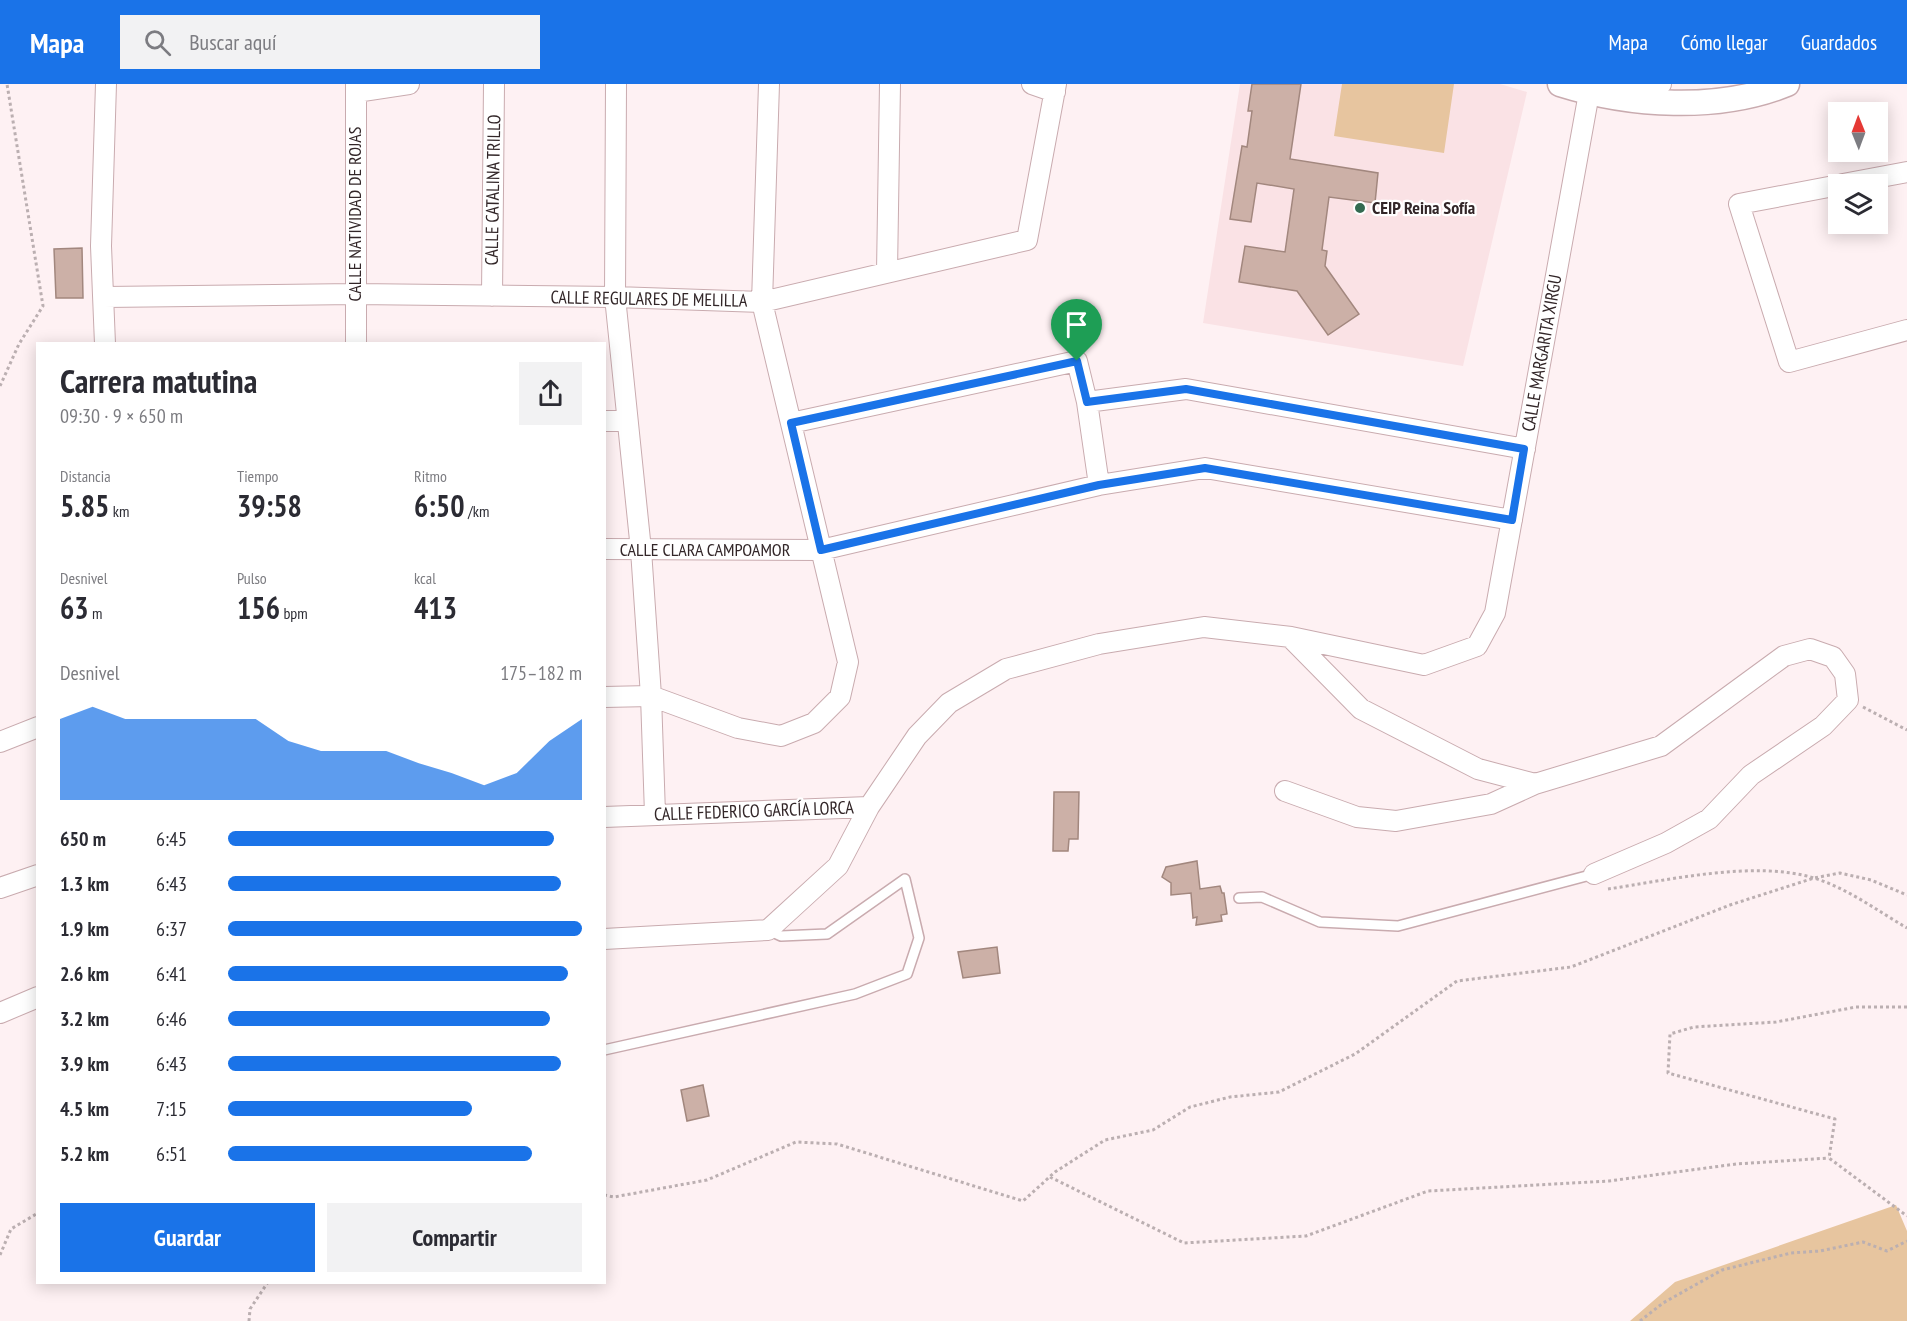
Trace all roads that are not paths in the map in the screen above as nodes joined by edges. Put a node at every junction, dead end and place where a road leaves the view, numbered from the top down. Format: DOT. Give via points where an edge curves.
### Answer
graph roads {
  1 [pos="106,84"];
  2 [pos="410,84"];
  3 [pos="494,84"];
  4 [pos="616,84"];
  5 [pos="769,84"];
  6 [pos="890,84"];
  7 [pos="1032,84"];
  8 [pos="1560,84"];
  9 [pos="1661,84"];
  10 [pos="1724,84"];
  11 [pos="1779,84"];
  12 [pos="1787,84"];
  13 [pos="356,88"];
  14 [pos="1056,88"];
  15 [pos="1589,93"];
  16 [pos="1907,172"];
  17 [pos="1888,176"];
  18 [pos="1828,187"];
  19 [pos="887,272"];
  20 [pos="354,294"];
  21 [pos="492,296"];
  22 [pos="105,297"];
  23 [pos="615,297"];
  24 [pos="762,302"];
  25 [pos="1907,330"];
  26 [pos="105,342"];
  27 [pos="356,342"];
  28 [pos="1087,402"];
  29 [pos="606,421"];
  30 [pos="627,421"];
  31 [pos="791,423"];
  32 [pos="1524,449"];
  33 [pos="1099,485"];
  34 [pos="1512,520"];
  35 [pos="606,549"];
  36 [pos="641,550"];
  37 [pos="821,550"];
  38 [pos="1495,613"];
  39 [pos="1291,637"];
  40 [pos="651,696"];
  41 [pos="606,697"];
  42 [pos="36,728"];
  43 [pos="0,742"];
  44 [pos="1535,784"];
  45 [pos="1285,790"];
  46 [pos="869,807"];
  47 [pos="655,814"];
  48 [pos="606,817"];
  49 [pos="1593,874"];
  50 [pos="36,876"];
  51 [pos="0,888"];
  52 [pos="1239,898"];
  53 [pos="768,930"];
  54 [pos="606,939"];
  55 [pos="36,998"];
  56 [pos="0,1013"];
  57 [pos="606,1050"];
  1 -- 22 [label="street" via="101,246"];
  2 -- 13 [label="street"];
  3 -- 21 [label="street, CALLE CATALINA TRILLO"];
  4 -- 23 [label="street"];
  5 -- 24 [label="street"];
  6 -- 19 [label="street"];
  7 -- 14 [label="street"];
  8 -- 15 [label="street"];
  9 -- 15 [label="street"];
  10 -- 11 [label="street" via="1744,89"];
  12 -- 15 [label="street" via="1763,94 1722,101"];
  13 -- 20 [label="street, CALLE NATIVIDAD DE ROJAS"];
  14 -- 19 [label="street, CALLE REGULARES DE MELILLA" via="1027,240"];
  15 -- 32 [label="street, CALLE MARGARITA XIRGU"];
  16 -- 17 [label="street"];
  18 -- 25 [label="street" via="1739,204 1789,362"];
  19 -- 24 [label="street, CALLE REGULARES DE MELILLA"];
  20 -- 21 [label="street, CALLE REGULARES DE MELILLA"];
  20 -- 22 [label="street, CALLE REGULARES DE MELILLA"];
  20 -- 27 [label="street, CALLE NATIVIDAD DE ROJAS"];
  21 -- 23 [label="street, CALLE REGULARES DE MELILLA"];
  22 -- 26 [label="street"];
  23 -- 24 [label="street, CALLE REGULARES DE MELILLA"];
  23 -- 30 [label="street"];
  24 -- 31 [label="street"];
  28 -- 31 [label="street" via="1077,361"];
  28 -- 32 [label="street" via="1186,389"];
  28 -- 33 [label="street"];
  29 -- 30 [label="street"];
  30 -- 36 [label="street"];
  31 -- 37 [label="street"];
  32 -- 34 [label="street, CALLE MARGARITA XIRGU"];
  33 -- 34 [label="street, CALLE CLARA CAMPOAMOR" via="1205,468"];
  33 -- 37 [label="street, CALLE CLARA CAMPOAMOR"];
  34 -- 38 [label="street, CALLE MARGARITA XIRGU"];
  35 -- 36 [label="street, CALLE CLARA CAMPOAMOR"];
  36 -- 37 [label="street, CALLE CLARA CAMPOAMOR"];
  36 -- 40 [label="street"];
  37 -- 40 [label="street" via="848,662 840,697 814,723 781,736 738,728"];
  38 -- 39 [label="street, CALLE FEDERICO GARCÍA LORCA" via="1477,646 1424,664"];
  39 -- 44 [label="street" via="1361,709 1479,769"];
  39 -- 46 [label="street, CALLE FEDERICO GARCÍA LORCA" via="1204,627 1099,644 1006,669 949,703 917,736"];
  40 -- 41 [label="street"];
  40 -- 47 [label="street"];
  42 -- 43 [label="street"];
  44 -- 45 [label="street" via="1491,804 1396,821 1357,817"];
  44 -- 49 [label="street" via="1661,746 1784,656 1810,649 1833,657 1845,674 1848,700 1823,726 1752,775 1709,819 1666,843"];
  46 -- 47 [label="street, CALLE FEDERICO GARCÍA LORCA"];
  46 -- 53 [label="street" via="838,866"];
  47 -- 48 [label="street, CALLE FEDERICO GARCÍA LORCA"];
  49 -- 52 [label="lane" via="1398,926 1320,922 1262,897"];
  50 -- 51 [label="street"];
  53 -- 54 [label="street"];
  53 -- 57 [label="lane" via="781,936 827,934 905,879 919,938 907,974 855,994"];
  55 -- 56 [label="street"];
}
